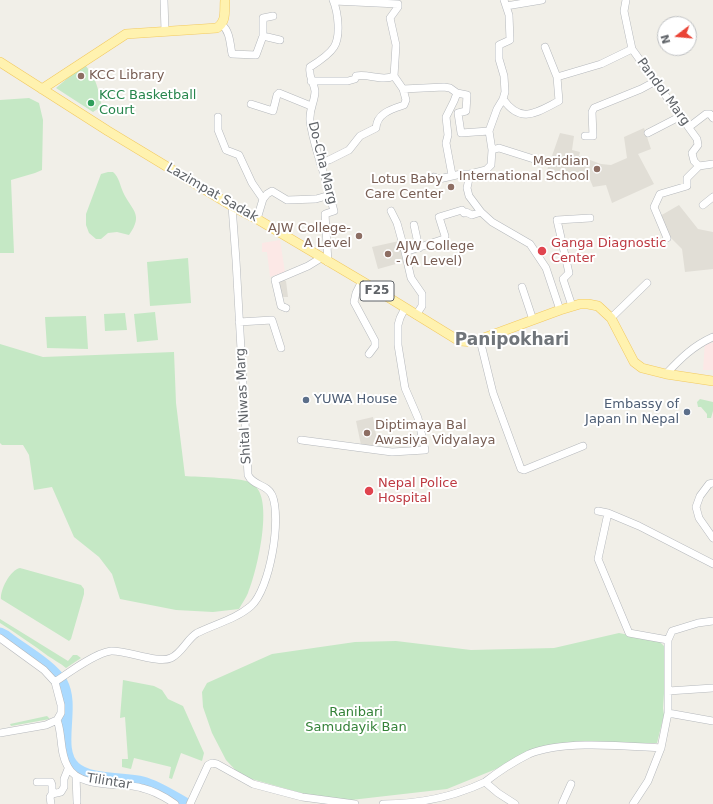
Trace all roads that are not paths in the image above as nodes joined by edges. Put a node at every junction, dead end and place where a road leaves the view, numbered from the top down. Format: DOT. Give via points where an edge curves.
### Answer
graph roads {
  1 [pos="164,0"];
  2 [pos="224,0"];
  3 [pos="334,0"];
  4 [pos="542,0"];
  5 [pos="626,0"];
  6 [pos="505,3"];
  7 [pos="273,16"];
  8 [pos="222,25"];
  9 [pos="165,31"];
  10 [pos="263,36"];
  11 [pos="280,40"];
  12 [pos="545,47"];
  13 [pos="632,49"];
  14 [pos="0,62"];
  15 [pos="394,76"];
  16 [pos="557,77"];
  17 [pos="311,81"];
  18 [pos="654,82"];
  19 [pos="42,89"];
  20 [pos="402,89"];
  21 [pos="457,93"];
  22 [pos="503,99"];
  23 [pos="251,104"];
  24 [pos="311,106"];
  25 [pos="682,116"];
  26 [pos="218,117"];
  27 [pos="713,118"];
  28 [pos="689,127"];
  29 [pos="489,131"];
  30 [pos="648,133"];
  31 [pos="585,136"];
  32 [pos="492,150"];
  33 [pos="540,160"];
  34 [pos="320,163"];
  35 [pos="713,164"];
  36 [pos="699,166"];
  37 [pos="470,174"];
  38 [pos="452,175"];
  39 [pos="434,177"];
  40 [pos="330,195"];
  41 [pos="713,197"];
  42 [pos="263,199"];
  43 [pos="704,205"];
  44 [pos="232,206"];
  45 [pos="391,211"];
  46 [pos="481,212"];
  47 [pos="590,218"];
  48 [pos="257,219"];
  49 [pos="414,224"];
  50 [pos="667,238"];
  51 [pos="419,248"];
  52 [pos="405,252"];
  53 [pos="325,260"];
  54 [pos="362,281"];
  55 [pos="647,283"];
  56 [pos="522,287"];
  57 [pos="572,306"];
  58 [pos="286,308"];
  59 [pos="405,308"];
  60 [pos="560,310"];
  61 [pos="416,315"];
  62 [pos="611,318"];
  63 [pos="533,320"];
  64 [pos="239,322"];
  65 [pos="713,337"];
  66 [pos="480,340"];
  67 [pos="281,348"];
  68 [pos="369,354"];
  69 [pos="666,374"];
  70 [pos="713,381"];
  71 [pos="300,440"];
  72 [pos="583,446"];
  73 [pos="713,483"];
  74 [pos="598,511"];
  75 [pos="608,513"];
  76 [pos="710,529"];
  77 [pos="713,538"];
  78 [pos="713,564"];
  79 [pos="713,621"];
  80 [pos="0,638"];
  81 [pos="668,640"];
  82 [pos="57,681"];
  83 [pos="713,688"];
  84 [pos="668,690"];
  85 [pos="668,713"];
  86 [pos="58,720"];
  87 [pos="713,722"];
  88 [pos="0,733"];
  89 [pos="661,748"];
  90 [pos="68,769"];
  91 [pos="76,776"];
  92 [pos="37,782"];
  93 [pos="485,782"];
  94 [pos="571,784"];
  95 [pos="52,794"];
  96 [pos="77,802"];
  97 [pos="51,804"];
  98 [pos="175,804"];
  99 [pos="190,804"];
  100 [pos="355,804"];
  101 [pos="383,804"];
  102 [pos="515,804"];
  103 [pos="562,804"];
  104 [pos="633,804"];
  1 -- 9 [label="street"];
  2 -- 8 [label="main road"];
  3 -- 15 [label="street" via="398,4 390,18 396,46"];
  3 -- 17 [label="street, Do-Cha Marg" via="339,29 335,47 310,67"];
  4 -- 6 [label="street"];
  5 -- 13 [label="street, Pandol Marg" via="624,11"];
  6 -- 22 [label="street" via="509,15 510,40 499,45 499,59 506,92"];
  7 -- 10 [label="street" via="262,18"];
  8 -- 9 [label="main road" via="211,29"];
  8 -- 10 [label="street" via="228,33 232,54 256,55"];
  9 -- 19 [label="main road" via="126,34"];
  10 -- 11 [label="street"];
  12 -- 16 [label="street"];
  13 -- 16 [label="street" via="601,64"];
  13 -- 18 [label="street, Pandol Marg"];
  14 -- 19 [label="main road, F25"];
  15 -- 17 [label="street" via="388,79 361,75 348,82"];
  15 -- 20 [label="street"];
  16 -- 22 [label="street" via="559,101 545,109 531,114 517,113 508,107"];
  17 -- 24 [label="street, Do-Cha Marg" via="315,91"];
  18 -- 25 [label="street, Pandol Marg"];
  18 -- 31 [label="street" via="594,108 593,136"];
  19 -- 44 [label="main road, Lazimpat Sadak / F25"];
  20 -- 21 [label="street" via="444,87"];
  20 -- 34 [label="street" via="406,100 404,105 379,117 376,128 360,136 349,150"];
  21 -- 29 [label="street" via="467,95 466,111 458,113 461,133"];
  21 -- 38 [label="street" via="446,117 446,143"];
  22 -- 29 [label="street" via="496,109"];
  23 -- 24 [label="street, Do-Cha Marg" via="273,111 279,93"];
  24 -- 34 [label="street, Do-Cha Marg" via="310,122"];
  25 -- 28 [label="street, Pandol Marg"];
  25 -- 30 [label="street"];
  26 -- 42 [label="street" via="218,130 226,150 239,155"];
  27 -- 28 [label="street" via="706,114"];
  28 -- 36 [label="street, Pandol Marg" via="698,142 692,156"];
  29 -- 32 [label="street"];
  32 -- 33 [label="street" via="499,148"];
  32 -- 37 [label="street" via="490,167"];
  34 -- 40 [label="street, Do-Cha Marg"];
  35 -- 36 [label="street"];
  36 -- 50 [label="street" via="687,178 687,186 660,194 654,207"];
  37 -- 38 [label="street"];
  37 -- 46 [label="street" via="467,188"];
  38 -- 39 [label="street" via="439,179"];
  40 -- 42 [label="street" via="287,200 272,191"];
  40 -- 53 [label="street, Do-Cha Marg" via="334,211 325,214"];
  41 -- 43 [label="street"];
  42 -- 48 [label="street"];
  44 -- 48 [label="main road, Lazimpat Sadak / F25"];
  44 -- 64 [label="street, Shital Niwas Marg"];
  45 -- 52 [label="street" via="398,223"];
  46 -- 51 [label="street" via="472,215 462,210 439,217 444,239"];
  46 -- 60 [label="street" via="492,222 530,244 546,268"];
  47 -- 57 [label="street" via="557,220 569,273 564,279"];
  48 -- 53 [label="main road, Lazimpat Sadak / F25"];
  49 -- 51 [label="street"];
  51 -- 52 [label="street"];
  52 -- 61 [label="street" via="411,278 422,294 422,306"];
  53 -- 54 [label="main road, Lazimpat Sadak / F25"];
  53 -- 58 [label="street" via="275,280 281,306"];
  54 -- 59 [label="main road, Lazimpat Sadak / F25"];
  54 -- 68 [label="street" via="354,302 375,341 375,346"];
  55 -- 62 [label="street"];
  56 -- 63 [label="street"];
  57 -- 60 [label="main road, Lazimpat Sadak / F25"];
  57 -- 62 [label="main road, Lazimpat Sadak / F25" via="593,305 604,310"];
  59 -- 61 [label="main road, Lazimpat Sadak / F25"];
  59 -- 71 [label="street" via="398,325 398,345 405,388 418,418 425,450 392,452"];
  60 -- 63 [label="main road, Lazimpat Sadak / F25"];
  61 -- 66 [label="main road, Lazimpat Sadak / F25" via="461,341"];
  62 -- 69 [label="main road, Lazimpat Sadak / F25" via="636,364"];
  63 -- 66 [label="main road, Lazimpat Sadak / F25"];
  64 -- 67 [label="street" via="272,320"];
  64 -- 82 [label="street, Shital Niwas Marg" via="248,475 254,482 269,490 275,507 271,561 261,592 252,606 196,634 171,658 160,659 110,651 89,660"];
  65 -- 69 [label="street" via="698,344"];
  66 -- 72 [label="street" via="493,393 521,469"];
  69 -- 70 [label="main road, Lazimpat Sadak / F25"];
  73 -- 76 [label="street" via="704,490 696,507 699,518"];
  74 -- 75 [label="street"];
  75 -- 78 [label="street"];
  75 -- 81 [label="street" via="598,559 629,633"];
  76 -- 77 [label="street"];
  79 -- 81 [label="street" via="698,622 672,631"];
  80 -- 82 [label="street"];
  81 -- 84 [label="street"];
  82 -- 86 [label="street" via="61,705"];
  83 -- 84 [label="street"];
  84 -- 85 [label="street"];
  85 -- 87 [label="street"];
  85 -- 89 [label="street"];
  86 -- 88 [label="street" via="46,725"];
  86 -- 90 [label="street"];
  89 -- 93 [label="street" via="582,745 554,748 530,754 506,766"];
  89 -- 104 [label="street" via="648,781"];
  90 -- 91 [label="street, Tilintar"];
  90 -- 95 [label="street" via="61,792"];
  91 -- 96 [label="street"];
  91 -- 98 [label="street, Tilintar" via="97,782 141,787 162,795"];
  92 -- 95 [label="street" via="51,782"];
  93 -- 101 [label="street" via="447,796"];
  93 -- 102 [label="street"];
  94 -- 103 [label="street"];
  95 -- 97 [label="street"];
  99 -- 100 [label="street" via="208,766 212,763 253,784 302,797"];
}
